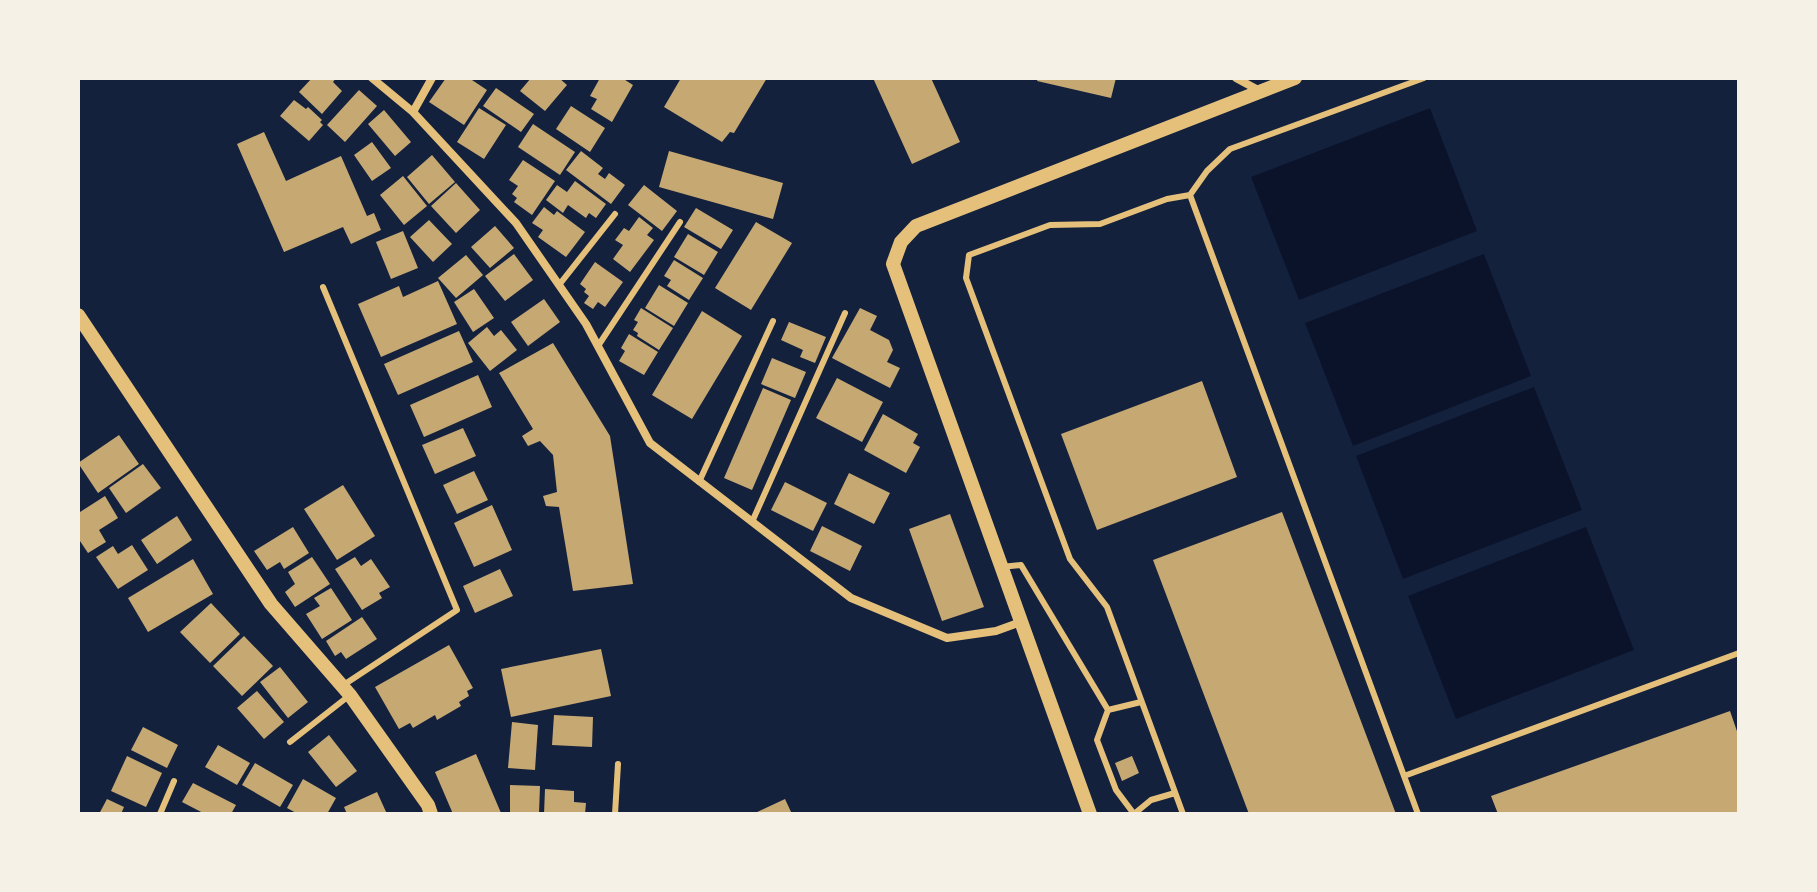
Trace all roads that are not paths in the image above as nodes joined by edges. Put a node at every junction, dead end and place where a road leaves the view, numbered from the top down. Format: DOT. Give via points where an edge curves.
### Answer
graph roads {
  1 [pos="372,78"];
  2 [pos="432,78"];
  3 [pos="1236,78"];
  4 [pos="1295,78"];
  5 [pos="1424,78"];
  6 [pos="1260,91"];
  7 [pos="413,112"];
  8 [pos="1190,195"];
  9 [pos="615,214"];
  10 [pos="680,222"];
  11 [pos="559,285"];
  12 [pos="323,287"];
  13 [pos="845,313"];
  14 [pos="78,315"];
  15 [pos="773,321"];
  16 [pos="598,346"];
  17 [pos="699,482"];
  18 [pos="752,522"];
  19 [pos="1001,567"];
  20 [pos="1021,622"];
  21 [pos="1739,653"];
  22 [pos="346,691"];
  23 [pos="1141,702"];
  24 [pos="1108,710"];
  25 [pos="290,742"];
  26 [pos="618,764"];
  27 [pos="1404,776"];
  28 [pos="174,781"];
  29 [pos="1175,793"];
  30 [pos="160,814"];
  31 [pos="431,814"];
  32 [pos="615,814"];
  33 [pos="1090,814"];
  34 [pos="1183,814"];
  35 [pos="1418,814"];
  1 -- 7 [label="street"];
  2 -- 7 [label="street"];
  3 -- 6 [label="street"];
  4 -- 6 [label="street"];
  5 -- 8 [label="lane" via="1230,149"];
  6 -- 19 [label="street" via="916,226 901,242 893,264"];
  7 -- 11 [label="street" via="516,223"];
  8 -- 23 [label="lane" via="1100,224 1050,225 969,255 966,278 1070,559 1107,607"];
  8 -- 27 [label="lane"];
  9 -- 11 [label="lane"];
  10 -- 16 [label="lane"];
  11 -- 16 [label="street"];
  12 -- 22 [label="lane" via="457,610"];
  13 -- 18 [label="lane"];
  14 -- 22 [label="street" via="271,604"];
  15 -- 17 [label="lane"];
  16 -- 17 [label="street" via="650,443"];
  17 -- 18 [label="street"];
  18 -- 20 [label="street" via="851,598 947,638"];
  19 -- 20 [label="street"];
  19 -- 24 [label="lane" via="1021,565"];
  20 -- 33 [label="street"];
  21 -- 27 [label="lane"];
  22 -- 25 [label="lane"];
  22 -- 31 [label="street"];
  23 -- 24 [label="lane"];
  23 -- 29 [label="lane"];
  24 -- 29 [label="lane" via="1097,740 1116,790 1134,814 1151,800"];
  26 -- 32 [label="lane"];
  27 -- 35 [label="lane"];
  28 -- 30 [label="lane"];
  29 -- 34 [label="lane"];
}
